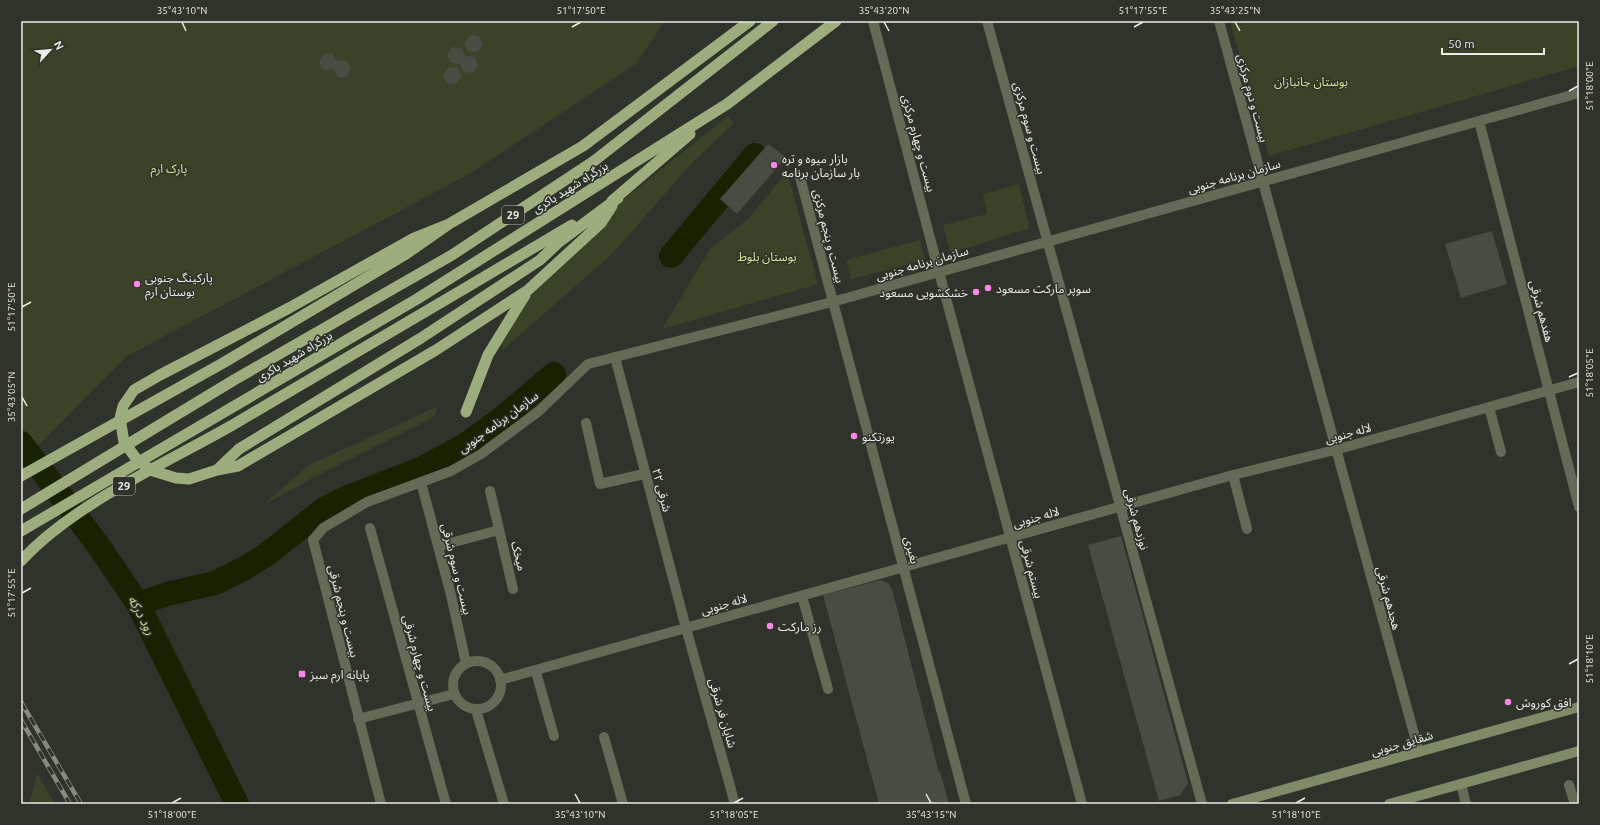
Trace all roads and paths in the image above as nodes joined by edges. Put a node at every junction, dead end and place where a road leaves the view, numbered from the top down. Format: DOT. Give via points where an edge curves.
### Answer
graph roads {
  1 [pos="750,21"];
  2 [pos="773,21"];
  3 [pos="836,21"];
  4 [pos="873,21"];
  5 [pos="987,21"];
  6 [pos="1219,21"];
  7 [pos="1579,93"];
  8 [pos="714,112"];
  9 [pos="1479,121"];
  10 [pos="800,177"];
  11 [pos="1262,182"];
  12 [pos="618,198"];
  13 [pos="449,224"];
  14 [pos="1048,242"];
  15 [pos="939,272"];
  16 [pos="528,290"];
  17 [pos="832,302"];
  18 [pos="614,357"];
  19 [pos="1579,382"];
  20 [pos="1549,391"];
  21 [pos="1489,408"];
  22 [pos="466,412"];
  23 [pos="586,423"];
  24 [pos="1335,450"];
  25 [pos="1501,452"];
  26 [pos="217,470"];
  27 [pos="644,474"];
  28 [pos="1233,475"];
  29 [pos="21,476"];
  30 [pos="421,482"];
  31 [pos="490,491"];
  32 [pos="1120,507"];
  33 [pos="1579,507"];
  34 [pos="21,509"];
  35 [pos="370,528"];
  36 [pos="1247,529"];
  37 [pos="499,530"];
  38 [pos="21,531"];
  39 [pos="1010,538"];
  40 [pos="313,540"];
  41 [pos="439,546"];
  42 [pos="21,561"];
  43 [pos="903,568"];
  44 [pos="513,589"];
  45 [pos="802,596"];
  46 [pos="686,628"];
  47 [pos="466,663"];
  48 [pos="536,672"];
  49 [pos="500,680"];
  50 [pos="828,689"];
  51 [pos="454,694"];
  52 [pos="418,704"];
  53 [pos="1579,708"];
  54 [pos="476,710"];
  55 [pos="358,719"];
  56 [pos="554,736"];
  57 [pos="604,737"];
  58 [pos="1579,751"];
  59 [pos="1419,752"];
  60 [pos="1461,784"];
  61 [pos="1569,785"];
  62 [pos="380,804"];
  63 [pos="446,804"];
  64 [pos="504,804"];
  65 [pos="623,804"];
  66 [pos="735,804"];
  67 [pos="966,804"];
  68 [pos="1082,804"];
  69 [pos="1202,804"];
  70 [pos="1232,804"];
  71 [pos="1389,804"];
  72 [pos="1466,804"];
  73 [pos="1575,804"];
  1 -- 13 [label="highway, 29" via="583,146"];
  2 -- 34 [label="highway, 29" via="594,161 452,255 234,380"];
  3 -- 8 [label="highway, بزرگراه شهید باکری / 29"];
  4 -- 15 [label="street, بیست و چهارم مرکزی"];
  5 -- 14 [label="street, بیست و سوم مرکزی"];
  6 -- 11 [label="street, بیست و دوم مرکزی"];
  7 -- 9 [label="street, سازمان برنامه جنوبی"];
  8 -- 12 [label="highway, 29"];
  8 -- 38 [label="highway, بزرگراه شهید باکری / 29" via="423,294"];
  9 -- 11 [label="street, سازمان برنامه جنوبی"];
  9 -- 20 [label="street, هفدهم شرقی"];
  10 -- 17 [label="street, بیست و پنجم مرکزی"];
  11 -- 14 [label="street, سازمان برنامه جنوبی"];
  11 -- 24 [label="street, بیست و دوم مرکزی"];
  12 -- 16 [label="highway" via="601,223"];
  12 -- 26 [label="highway" via="559,242 540,260 421,338 239,449"];
  12 -- 42 [label="highway, 29" via="235,423 110,493 37,543"];
  13 -- 26 [label="highway" via="414,238 134,390 123,406 120,418 124,442 138,461 153,471 176,478 190,479"];
  13 -- 29 [label="highway, 29" via="406,254 223,363"];
  14 -- 15 [label="street, سازمان برنامه جنوبی"];
  14 -- 32 [label="street, نوزدهم شرقی"];
  15 -- 17 [label="street, سازمان برنامه جنوبی"];
  15 -- 39 [label="street, بیستم شرقی"];
  16 -- 22 [label="highway" via="488,355"];
  16 -- 26 [label="highway" via="436,350 238,466"];
  17 -- 18 [label="street, سازمان برنامه جنوبی"];
  17 -- 43 [label="street, بغیری"];
  18 -- 27 [label="street, ۲۲ شرقی"];
  18 -- 30 [label="street, سازمان برنامه جنوبی" via="588,364 539,411 481,454 451,471"];
  19 -- 20 [label="street, لاله جنوبی"];
  20 -- 21 [label="street, لاله جنوبی"];
  20 -- 33 [label="street, هفدهم شرقی"];
  21 -- 24 [label="street, لاله جنوبی"];
  21 -- 25 [label="street"];
  23 -- 27 [label="street" via="600,484"];
  24 -- 28 [label="street, لاله جنوبی"];
  24 -- 59 [label="street, هجدهم شرقی"];
  27 -- 46 [label="street, ۲۲ شرقی"];
  28 -- 32 [label="street, لاله جنوبی"];
  28 -- 36 [label="street"];
  30 -- 40 [label="street, سازمان برنامه جنوبی" via="367,502 323,528"];
  30 -- 41 [label="street, بیست و سوم شرقی"];
  31 -- 37 [label="street, میخک"];
  32 -- 39 [label="street, لاله جنوبی"];
  32 -- 69 [label="street, نوزدهم شرقی"];
  35 -- 52 [label="street, بیست و چهارم شرقی"];
  37 -- 41 [label="street, میخک"];
  37 -- 44 [label="street, میخک"];
  39 -- 43 [label="street, لاله جنوبی"];
  39 -- 68 [label="street, بیستم شرقی"];
  40 -- 55 [label="street, بیست و پنجم شرقی"];
  41 -- 47 [label="street, بیست و سوم شرقی"];
  43 -- 45 [label="street, لاله جنوبی"];
  43 -- 67 [label="street, بغیری"];
  45 -- 46 [label="street, لاله جنوبی"];
  45 -- 50 [label="street"];
  46 -- 48 [label="street, لاله جنوبی"];
  46 -- 66 [label="street, شایان فر شرقی"];
  47 -- 49 [label="street" via="480,661 487,664 498,674"];
  47 -- 51 [label="street" via="453,680"];
  48 -- 49 [label="street, لاله جنوبی"];
  48 -- 56 [label="street"];
  49 -- 54 [label="street" via="499,694 495,701 490,706"];
  51 -- 52 [label="street"];
  51 -- 54 [label="street" via="463,705"];
  52 -- 55 [label="street"];
  52 -- 63 [label="street, بیست و چهارم شرقی"];
  53 -- 59 [label="main road, شقایق جنوبی"];
  54 -- 64 [label="street"];
  55 -- 62 [label="street, بیست و پنجم شرقی"];
  57 -- 65 [label="street"];
  58 -- 60 [label="main road"];
  59 -- 70 [label="main road, شقایق جنوبی"];
  60 -- 71 [label="main road"];
  60 -- 72 [label="street"];
  61 -- 73 [label="street"];
}
